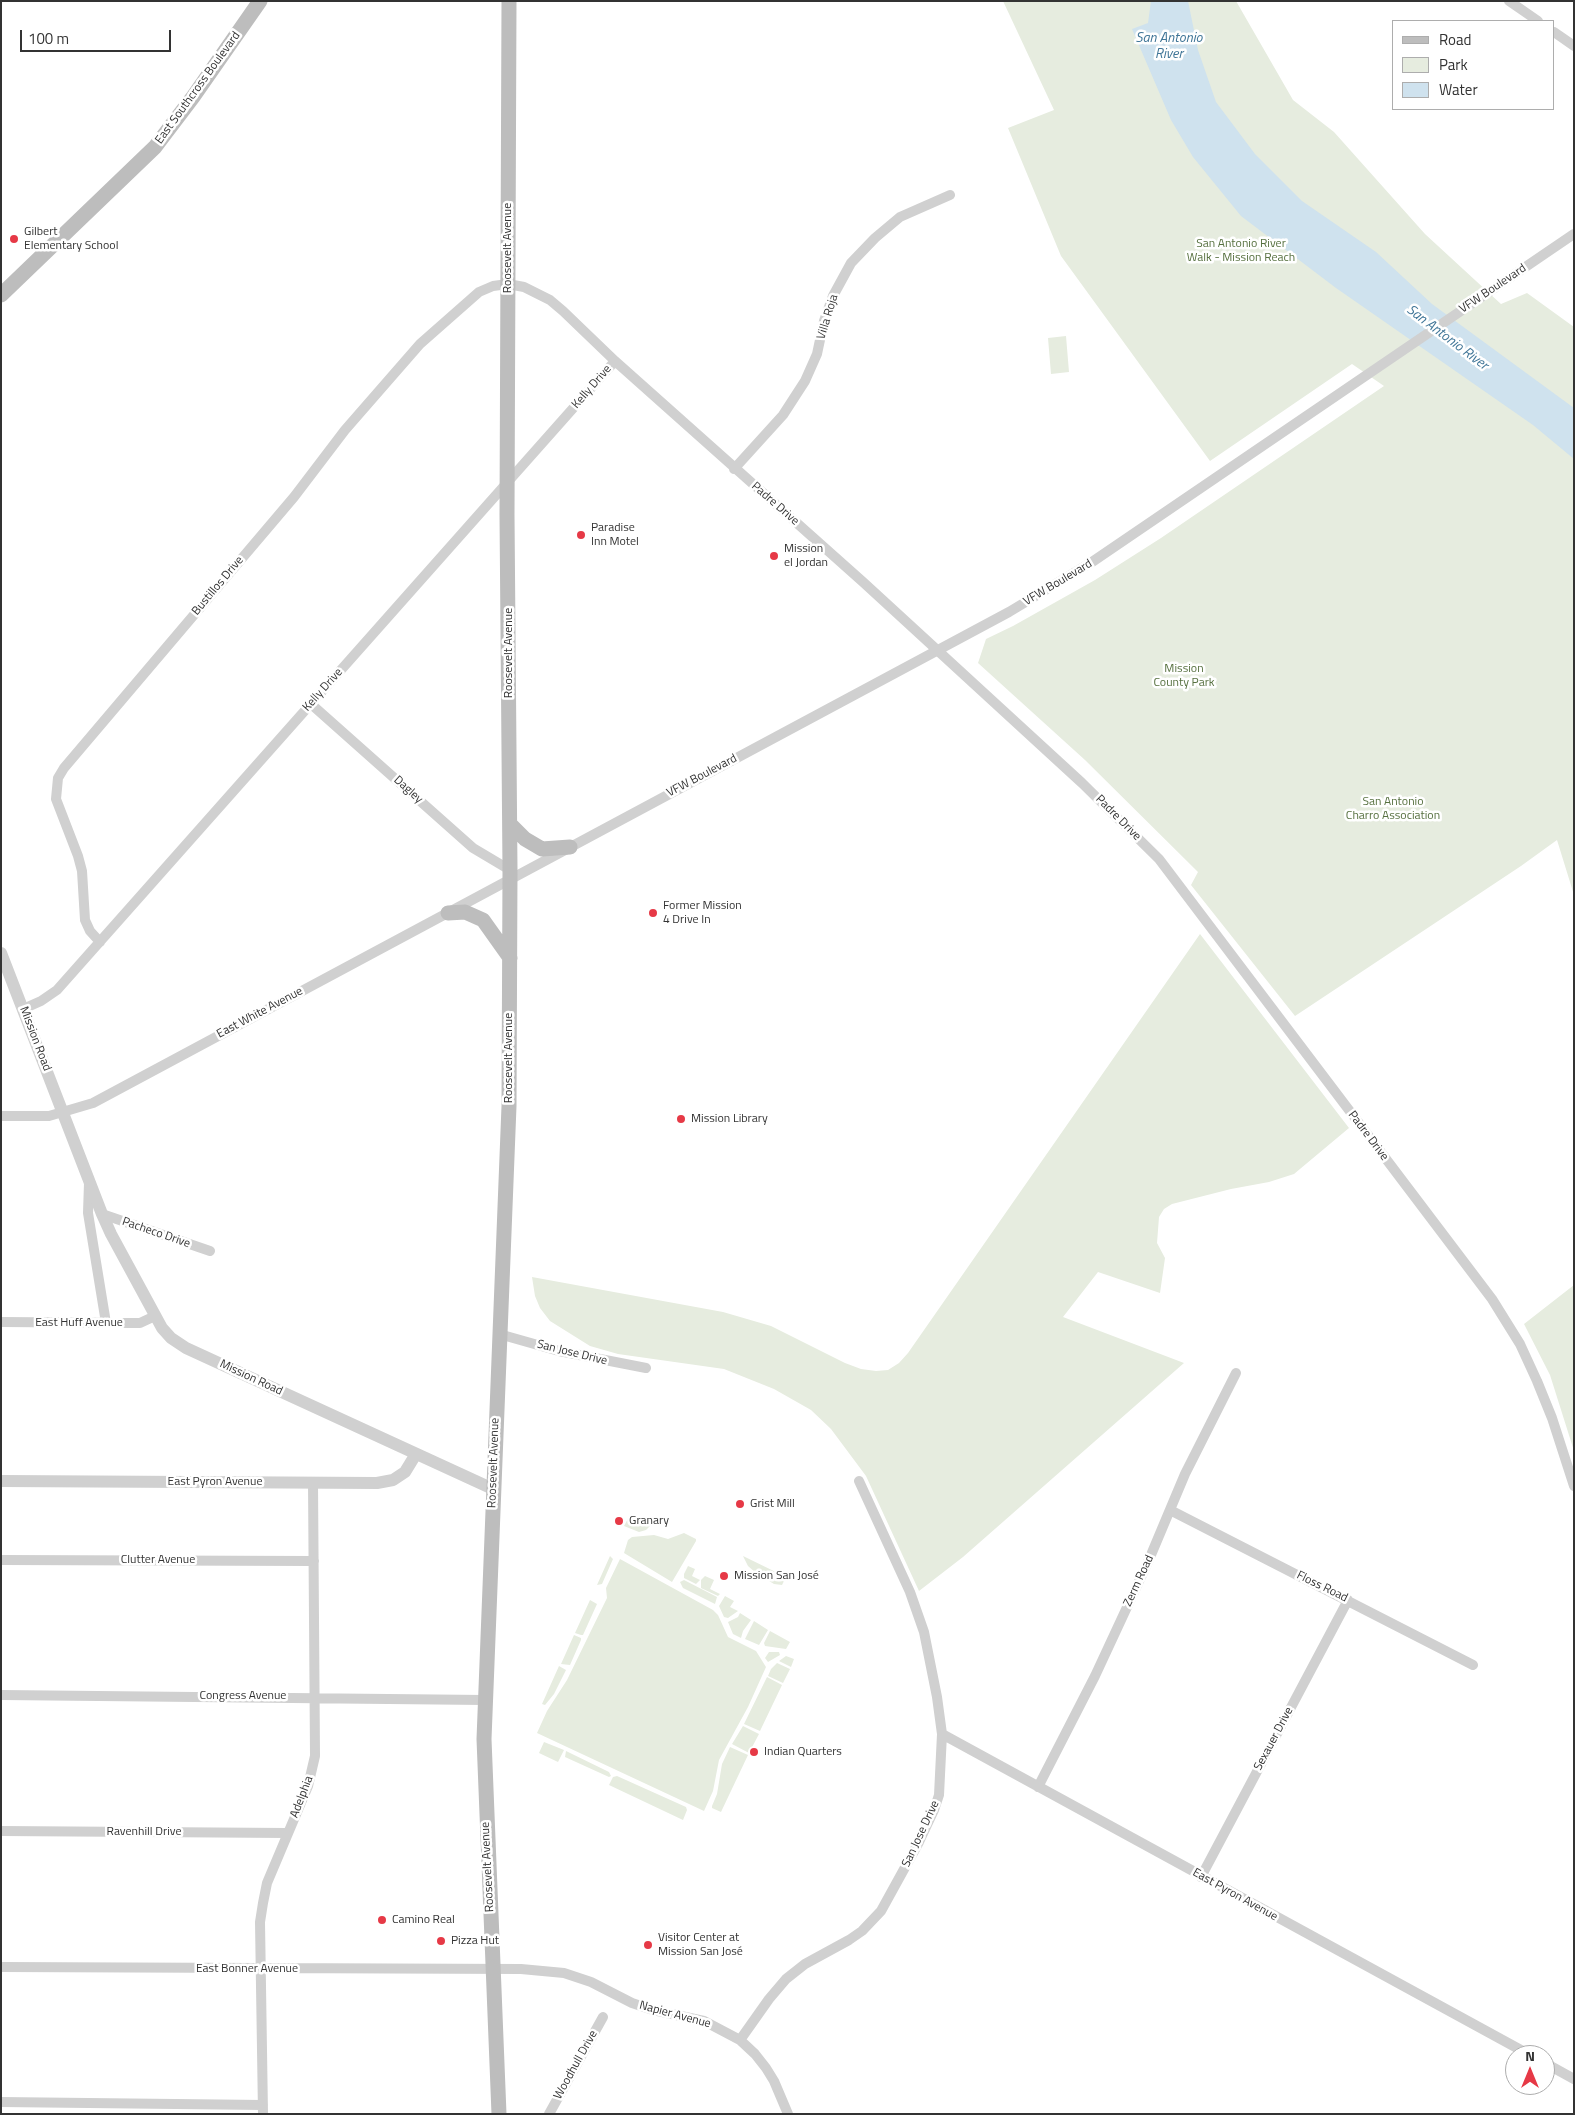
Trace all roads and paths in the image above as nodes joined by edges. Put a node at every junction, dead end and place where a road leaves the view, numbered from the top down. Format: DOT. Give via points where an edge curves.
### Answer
graph roads {
  1 [pos="260,1"];
  2 [pos="509,1"];
  3 [pos="1509,1"];
  4 [pos="1537,20"];
  5 [pos="1555,33"];
  6 [pos="1574,46"];
  7 [pos="950,195"];
  8 [pos="1574,234"];
  9 [pos="508,284"];
  10 [pos="1,295"];
  11 [pos="615,361"];
  12 [pos="734,469"];
  13 [pos="507,483"];
  14 [pos="936,651"];
  15 [pos="311,704"];
  16 [pos="510,824"];
  17 [pos="570,847"];
  18 [pos="510,875"];
  19 [pos="448,913"];
  20 [pos="100,942"];
  21 [pos="1,953"];
  22 [pos="510,958"];
  23 [pos="23,1008"];
  24 [pos="63,1113"];
  25 [pos="1,1116"];
  26 [pos="89,1182"];
  27 [pos="102,1214"];
  28 [pos="210,1251"];
  29 [pos="155,1316"];
  30 [pos="1,1322"];
  31 [pos="106,1323"];
  32 [pos="499,1334"];
  33 [pos="646,1368"];
  34 [pos="1236,1373"];
  35 [pos="416,1454"];
  36 [pos="1,1481"];
  37 [pos="859,1481"];
  38 [pos="313,1483"];
  39 [pos="1574,1486"];
  40 [pos="493,1489"];
  41 [pos="1170,1510"];
  42 [pos="1,1560"];
  43 [pos="314,1561"];
  44 [pos="1348,1600"];
  45 [pos="1473,1665"];
  46 [pos="1,1695"];
  47 [pos="316,1697"];
  48 [pos="485,1700"];
  49 [pos="942,1734"];
  50 [pos="1038,1787"];
  51 [pos="1,1831"];
  52 [pos="288,1833"];
  53 [pos="1201,1877"];
  54 [pos="1,1967"];
  55 [pos="261,1969"];
  56 [pos="493,1970"];
  57 [pos="603,2017"];
  58 [pos="740,2040"];
  59 [pos="1512,2045"];
  60 [pos="1555,2069"];
  61 [pos="1574,2079"];
  62 [pos="1,2102"];
  63 [pos="263,2109"];
  64 [pos="499,2114"];
  65 [pos="549,2114"];
  66 [pos="788,2114"];
  1 -- 10 [label="main road, East Southcross Boulevard" via="155,147"];
  2 -- 9 [label="main road, Roosevelt Avenue"];
  3 -- 4 [label="street"];
  5 -- 6 [label="street"];
  7 -- 12 [label="street, Villa Roja" via="900,217 851,263 833,296 817,354 805,381 783,415"];
  8 -- 14 [label="street, VFW Boulevard" via="1070,577"];
  9 -- 11 [label="street, Padre Drive" via="524,287 550,300"];
  9 -- 13 [label="main road, Roosevelt Avenue"];
  9 -- 20 [label="street, Bustillos Drive" via="479,292 420,344 64,768 58,778 56,799 80,863 86,920 90,931"];
  11 -- 12 [label="street, Padre Drive"];
  11 -- 13 [label="street, Kelly Drive"];
  12 -- 14 [label="street, Padre Drive"];
  13 -- 15 [label="street, Kelly Drive"];
  13 -- 16 [label="main road, Roosevelt Avenue"];
  14 -- 17 [label="street, VFW Boulevard"];
  14 -- 39 [label="street, Padre Drive" via="1111,810 1159,859 1492,1299 1520,1344 1537,1381"];
  15 -- 18 [label="street, Dagley" via="473,848"];
  15 -- 20 [label="street, Kelly Drive"];
  16 -- 17 [label="main road" via="524,839 542,849"];
  16 -- 18 [label="main road, Roosevelt Avenue"];
  17 -- 18 [label="street, VFW Boulevard"];
  18 -- 19 [label="street, East White Avenue"];
  18 -- 22 [label="main road, Roosevelt Avenue"];
  19 -- 22 [label="main road" via="464,912 483,920"];
  19 -- 24 [label="street, East White Avenue" via="93,1103"];
  20 -- 23 [label="street, Kelly Drive" via="57,990"];
  21 -- 23 [label="street, Mission Road"];
  22 -- 32 [label="main road, Roosevelt Avenue" via="509,1116"];
  23 -- 24 [label="street, Mission Road"];
  24 -- 25 [label="street, East White Avenue"];
  24 -- 26 [label="street, Mission Road"];
  26 -- 27 [label="street, Mission Road"];
  26 -- 31 [label="street, Mission Road" via="88,1213"];
  27 -- 28 [label="street, Pacheco Drive"];
  27 -- 29 [label="street, Mission Road"];
  29 -- 31 [label="street, East Huff Avenue" via="140,1323"];
  29 -- 35 [label="street, Mission Road" via="171,1338 186,1348"];
  30 -- 31 [label="street, East Huff Avenue"];
  32 -- 33 [label="street, San Jose Drive" via="559,1351"];
  32 -- 40 [label="main road, Roosevelt Avenue"];
  34 -- 41 [label="street, Zerm Road"];
  35 -- 38 [label="street, East Pyron Avenue" via="405,1472 393,1480"];
  35 -- 40 [label="street, Mission Road"];
  36 -- 38 [label="street, East Pyron Avenue"];
  37 -- 49 [label="street, San Jose Drive" via="910,1592 924,1632"];
  38 -- 43 [label="street, Adelphia"];
  40 -- 48 [label="main road, Roosevelt Avenue"];
  41 -- 44 [label="street, Floss Road"];
  41 -- 50 [label="street, Zerm Road" via="1094,1676"];
  42 -- 43 [label="street, Clutter Avenue"];
  43 -- 47 [label="street, Adelphia"];
  44 -- 45 [label="street, Floss Road"];
  44 -- 53 [label="street, Sexauer Drive"];
  46 -- 47 [label="street, Congress Avenue"];
  47 -- 48 [label="street, Congress Avenue"];
  47 -- 52 [label="street, Adelphia" via="312,1773"];
  48 -- 56 [label="main road, Roosevelt Avenue" via="484,1785"];
  49 -- 50 [label="street, East Pyron Avenue"];
  49 -- 58 [label="street, San Jose Drive" via="940,1784 934,1810 889,1899 862,1931 786,1978"];
  50 -- 53 [label="street, East Pyron Avenue"];
  51 -- 52 [label="street, Ravenhill Drive"];
  52 -- 55 [label="street, Adelphia" via="267,1883 263,1902"];
  53 -- 59 [label="street, East Pyron Avenue"];
  54 -- 55 [label="street, East Bonner Avenue"];
  55 -- 56 [label="street, East Bonner Avenue"];
  55 -- 63 [label="street, Adelphia"];
  56 -- 58 [label="street, Napier Avenue" via="545,1970 575,1976 646,2008 704,2021"];
  56 -- 64 [label="main road, Roosevelt Avenue"];
  57 -- 65 [label="street, Woodhull Drive"];
  58 -- 66 [label="street, Napier Avenue" via="766,2068"];
  60 -- 61 [label="street"];
  62 -- 63 [label="street"];
}
